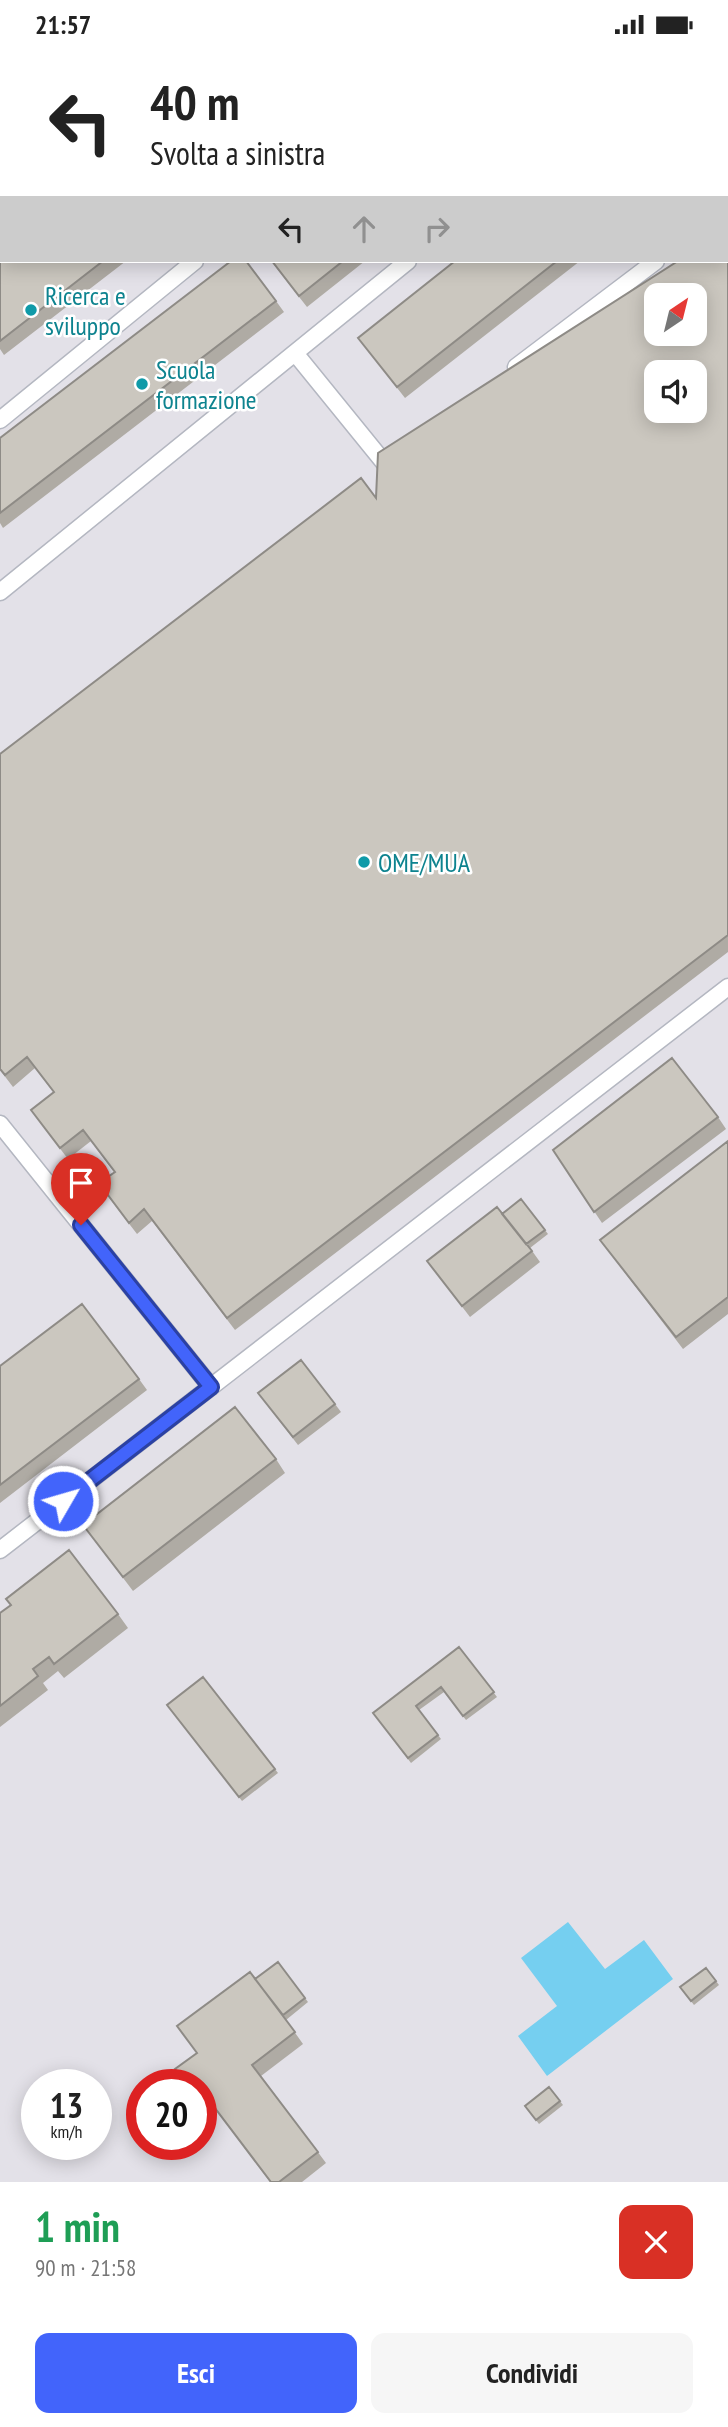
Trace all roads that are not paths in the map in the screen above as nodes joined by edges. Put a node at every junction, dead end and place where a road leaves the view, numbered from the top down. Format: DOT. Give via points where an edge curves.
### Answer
graph roads {
  1 [pos="193,263"];
  2 [pos="406,263"];
  3 [pos="653,263"];
  4 [pos="295,353"];
  5 [pos="505,375"];
  6 [pos="0,420"];
  7 [pos="408,448"];
  8 [pos="0,591"];
  9 [pos="728,986"];
  10 [pos="0,1124"];
  11 [pos="211,1387"];
  12 [pos="0,1551"];
  1 -- 6 [label="lane"];
  2 -- 4 [label="lane"];
  3 -- 5 [label="lane"];
  4 -- 7 [label="lane" via="386,465"];
  4 -- 8 [label="lane"];
  9 -- 11 [label="lane"];
  10 -- 11 [label="lane"];
  11 -- 12 [label="lane"];
}
